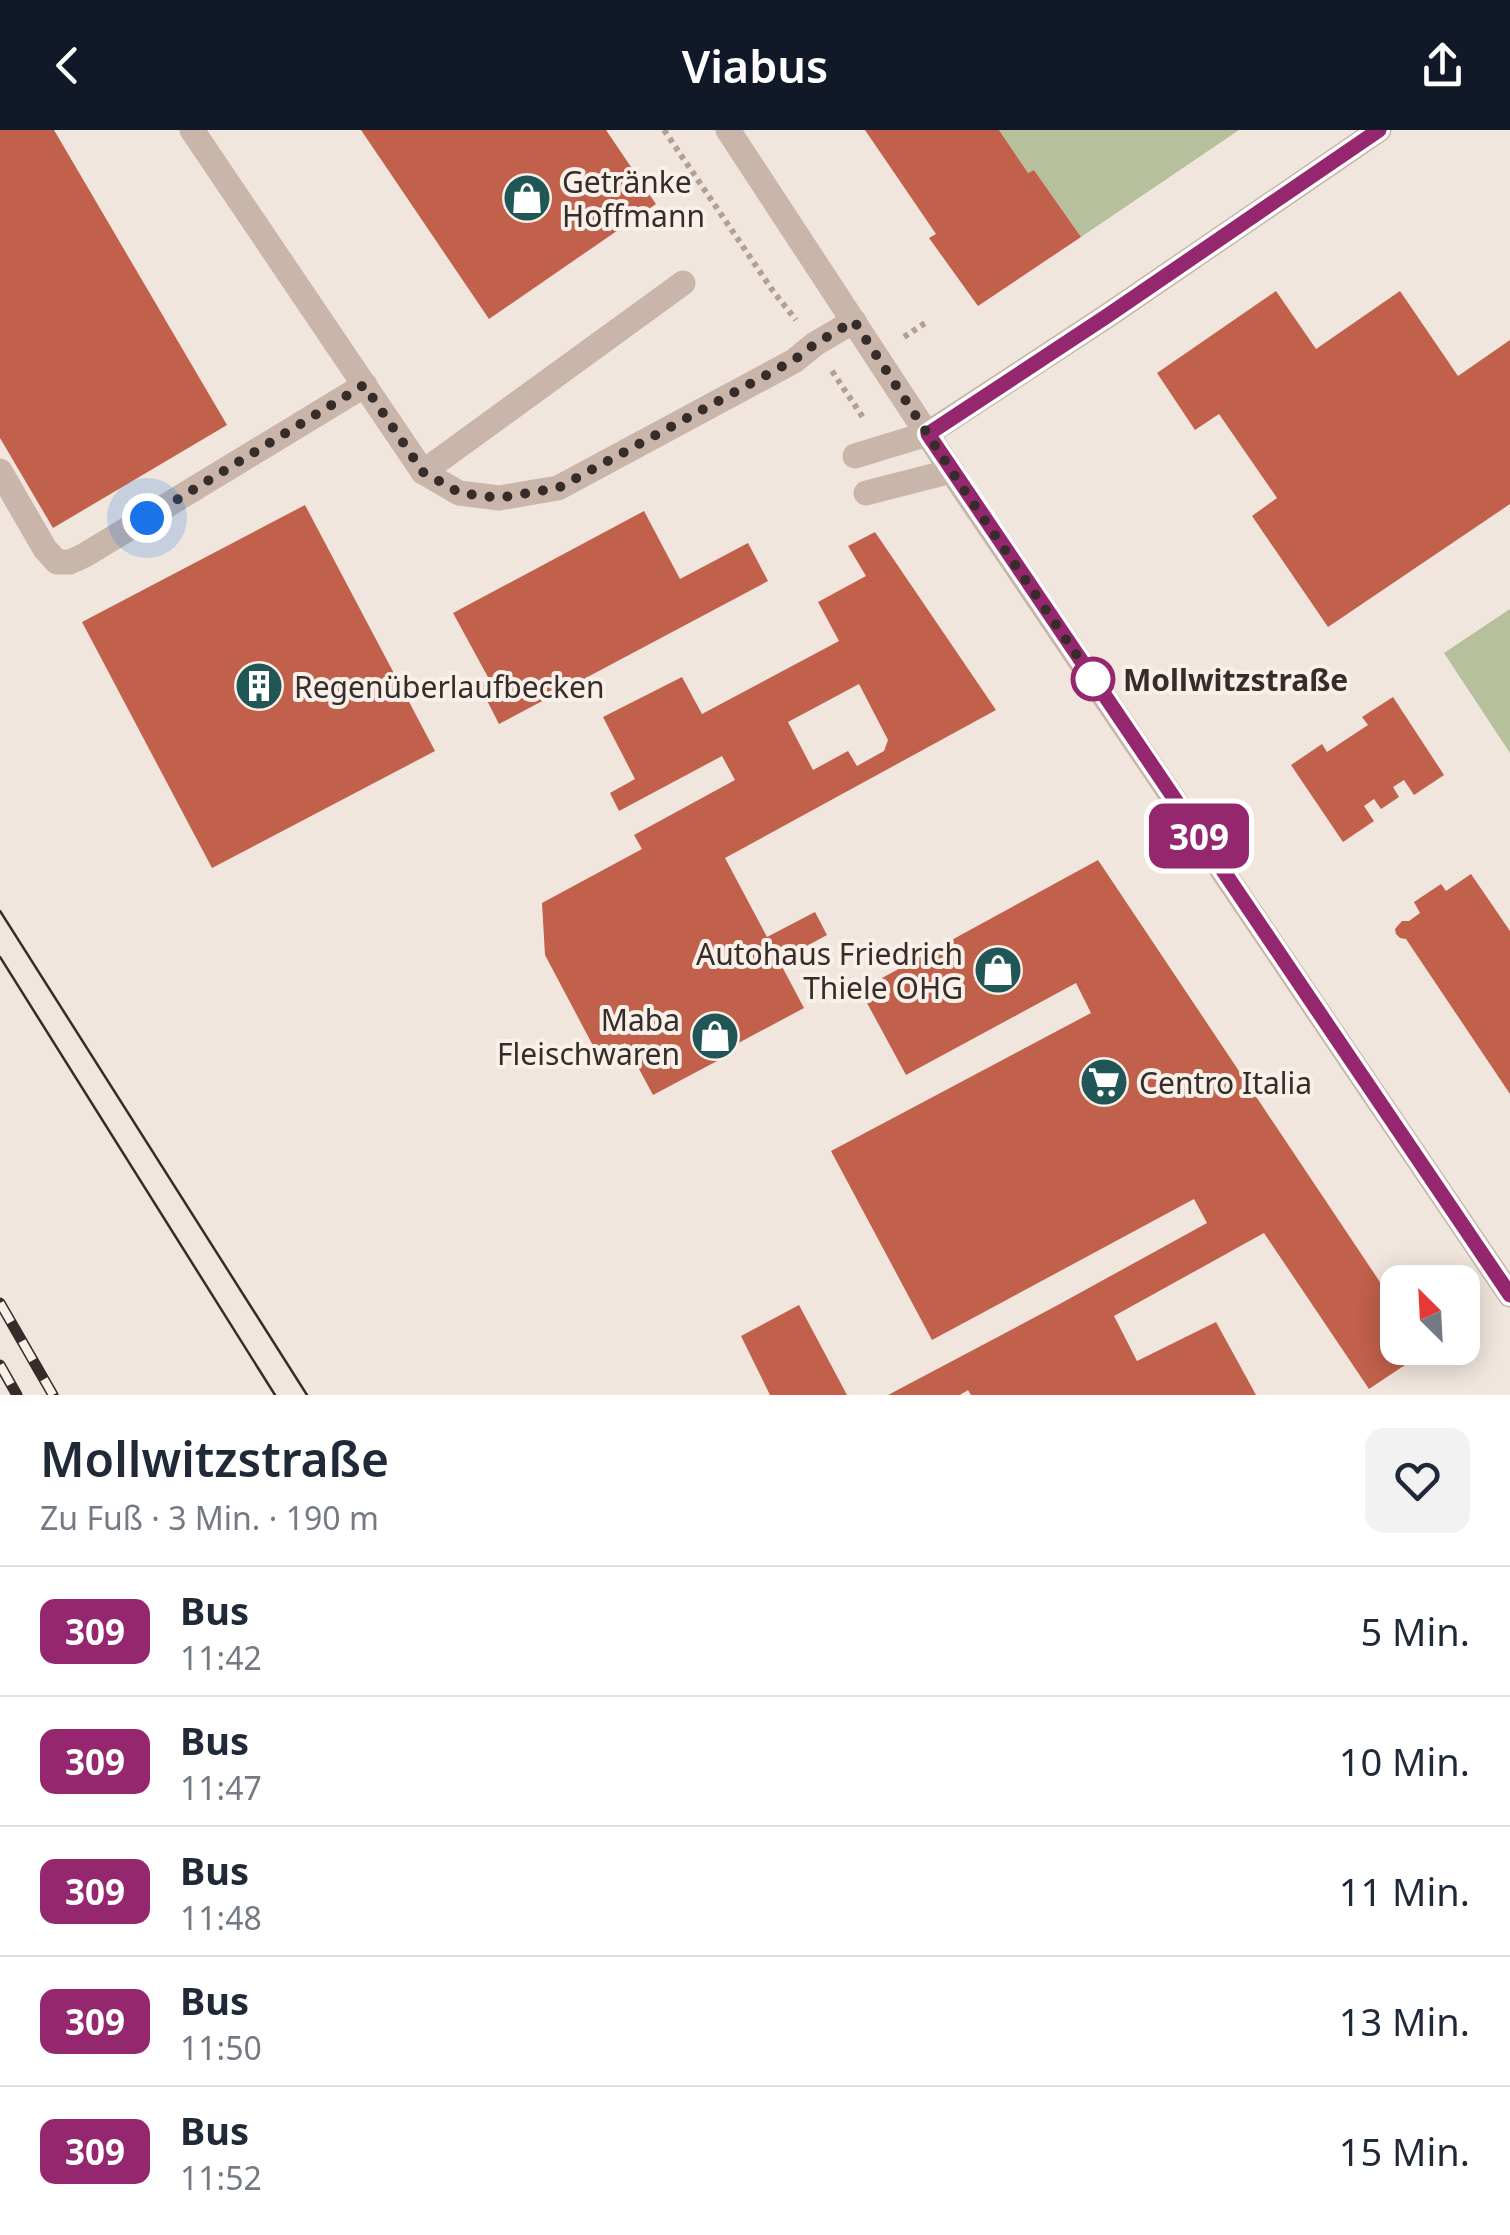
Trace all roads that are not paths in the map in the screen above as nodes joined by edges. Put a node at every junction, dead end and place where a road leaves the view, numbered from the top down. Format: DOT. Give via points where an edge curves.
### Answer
graph roads {
  1 [pos="192,130"];
  2 [pos="728,130"];
  3 [pos="1379,130"];
  4 [pos="683,283"];
  5 [pos="854,321"];
  6 [pos="364,385"];
  7 [pos="928,434"];
  8 [pos="854,456"];
  9 [pos="952,471"];
  10 [pos="0,472"];
  11 [pos="423,472"];
  12 [pos="866,493"];
  13 [pos="1510,1296"];
  1 -- 6 [label="street"];
  2 -- 5 [label="street"];
  3 -- 7 [label="street"];
  4 -- 11 [label="street"];
  5 -- 7 [label="street"];
  5 -- 11 [label="street" via="558,488 499,498 460,493"];
  6 -- 10 [label="street" via="70,562 57,562 46,550"];
  6 -- 11 [label="street"];
  7 -- 8 [label="street"];
  7 -- 9 [label="street"];
  9 -- 12 [label="street"];
  9 -- 13 [label="street"];
}
